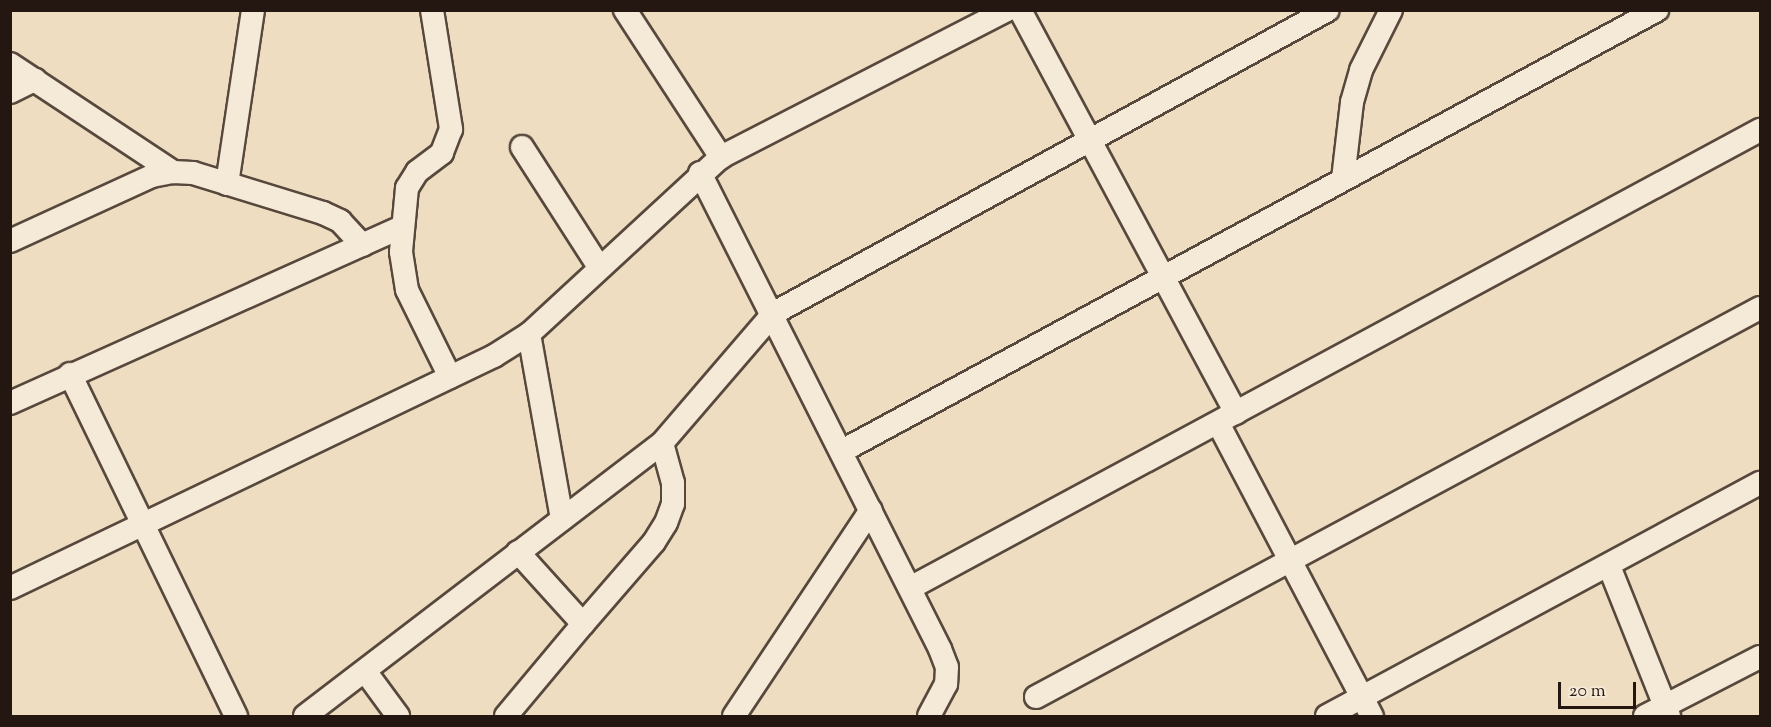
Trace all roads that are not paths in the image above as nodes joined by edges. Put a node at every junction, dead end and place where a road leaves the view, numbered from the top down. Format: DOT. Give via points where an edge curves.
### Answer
graph roads {
  1 [pos="253,10"];
  2 [pos="432,10"];
  3 [pos="625,10"];
  4 [pos="1020,10"];
  5 [pos="1328,10"];
  6 [pos="1391,10"];
  7 [pos="1657,10"];
  8 [pos="998,13"];
  9 [pos="1300,17"];
  10 [pos="10,64"];
  11 [pos="36,81"];
  12 [pos="10,92"];
  13 [pos="1761,130"];
  14 [pos="1090,140"];
  15 [pos="522,147"];
  16 [pos="721,157"];
  17 [pos="174,172"];
  18 [pos="700,172"];
  19 [pos="1343,179"];
  20 [pos="227,184"];
  21 [pos="400,228"];
  22 [pos="10,241"];
  23 [pos="362,245"];
  24 [pos="600,267"];
  25 [pos="1163,276"];
  26 [pos="1761,308"];
  27 [pos="774,312"];
  28 [pos="529,334"];
  29 [pos="70,374"];
  30 [pos="450,378"];
  31 [pos="10,404"];
  32 [pos="1227,418"];
  33 [pos="662,443"];
  34 [pos="842,451"];
  35 [pos="1761,483"];
  36 [pos="871,510"];
  37 [pos="562,519"];
  38 [pos="143,525"];
  39 [pos="518,552"];
  40 [pos="1289,561"];
  41 [pos="1609,566"];
  42 [pos="10,588"];
  43 [pos="910,588"];
  44 [pos="583,624"];
  45 [pos="1761,657"];
  46 [pos="365,670"];
  47 [pos="1036,697"];
  48 [pos="1367,707"];
  49 [pos="1659,713"];
  50 [pos="236,717"];
  51 [pos="305,717"];
  52 [pos="398,717"];
  53 [pos="506,717"];
  54 [pos="734,717"];
  55 [pos="929,717"];
  56 [pos="1327,717"];
  1 -- 20 [label="street"];
  2 -- 21 [label="street" via="451,129 442,153 417,172 407,188"];
  3 -- 16 [label="street"];
  4 -- 14 [label="street"];
  5 -- 9 [label="street"];
  6 -- 19 [label="street" via="1361,70 1352,102"];
  7 -- 19 [label="street"];
  8 -- 16 [label="street"];
  9 -- 14 [label="street"];
  10 -- 11 [label="street"];
  11 -- 12 [label="street"];
  11 -- 17 [label="street"];
  13 -- 32 [label="street"];
  14 -- 25 [label="street"];
  14 -- 27 [label="street"];
  15 -- 24 [label="street"];
  16 -- 18 [label="street"];
  17 -- 20 [label="street"];
  17 -- 22 [label="street" via="152,176"];
  18 -- 24 [label="street"];
  18 -- 27 [label="street"];
  19 -- 25 [label="street"];
  20 -- 23 [label="street" via="323,213 340,221"];
  21 -- 23 [label="street"];
  21 -- 30 [label="street" via="402,271 408,290"];
  23 -- 29 [label="street"];
  24 -- 28 [label="street"];
  25 -- 32 [label="street"];
  25 -- 34 [label="street"];
  26 -- 40 [label="street"];
  27 -- 33 [label="street"];
  27 -- 34 [label="street"];
  28 -- 30 [label="street"];
  28 -- 37 [label="street"];
  29 -- 31 [label="street"];
  29 -- 38 [label="street"];
  30 -- 38 [label="street"];
  32 -- 40 [label="street"];
  32 -- 43 [label="street"];
  33 -- 37 [label="street"];
  33 -- 44 [label="street" via="673,483 673,504 666,523 654,543"];
  34 -- 36 [label="street"];
  35 -- 41 [label="street"];
  36 -- 43 [label="street"];
  36 -- 54 [label="street"];
  37 -- 39 [label="street"];
  38 -- 42 [label="street"];
  38 -- 50 [label="street"];
  39 -- 44 [label="street"];
  39 -- 46 [label="street"];
  40 -- 47 [label="street"];
  40 -- 48 [label="street"];
  41 -- 48 [label="street"];
  41 -- 49 [label="street"];
  43 -- 55 [label="street" via="947,667 941,698"];
  44 -- 53 [label="street"];
  45 -- 49 [label="street"];
  46 -- 51 [label="street"];
  46 -- 52 [label="street"];
  48 -- 56 [label="street"];
}
